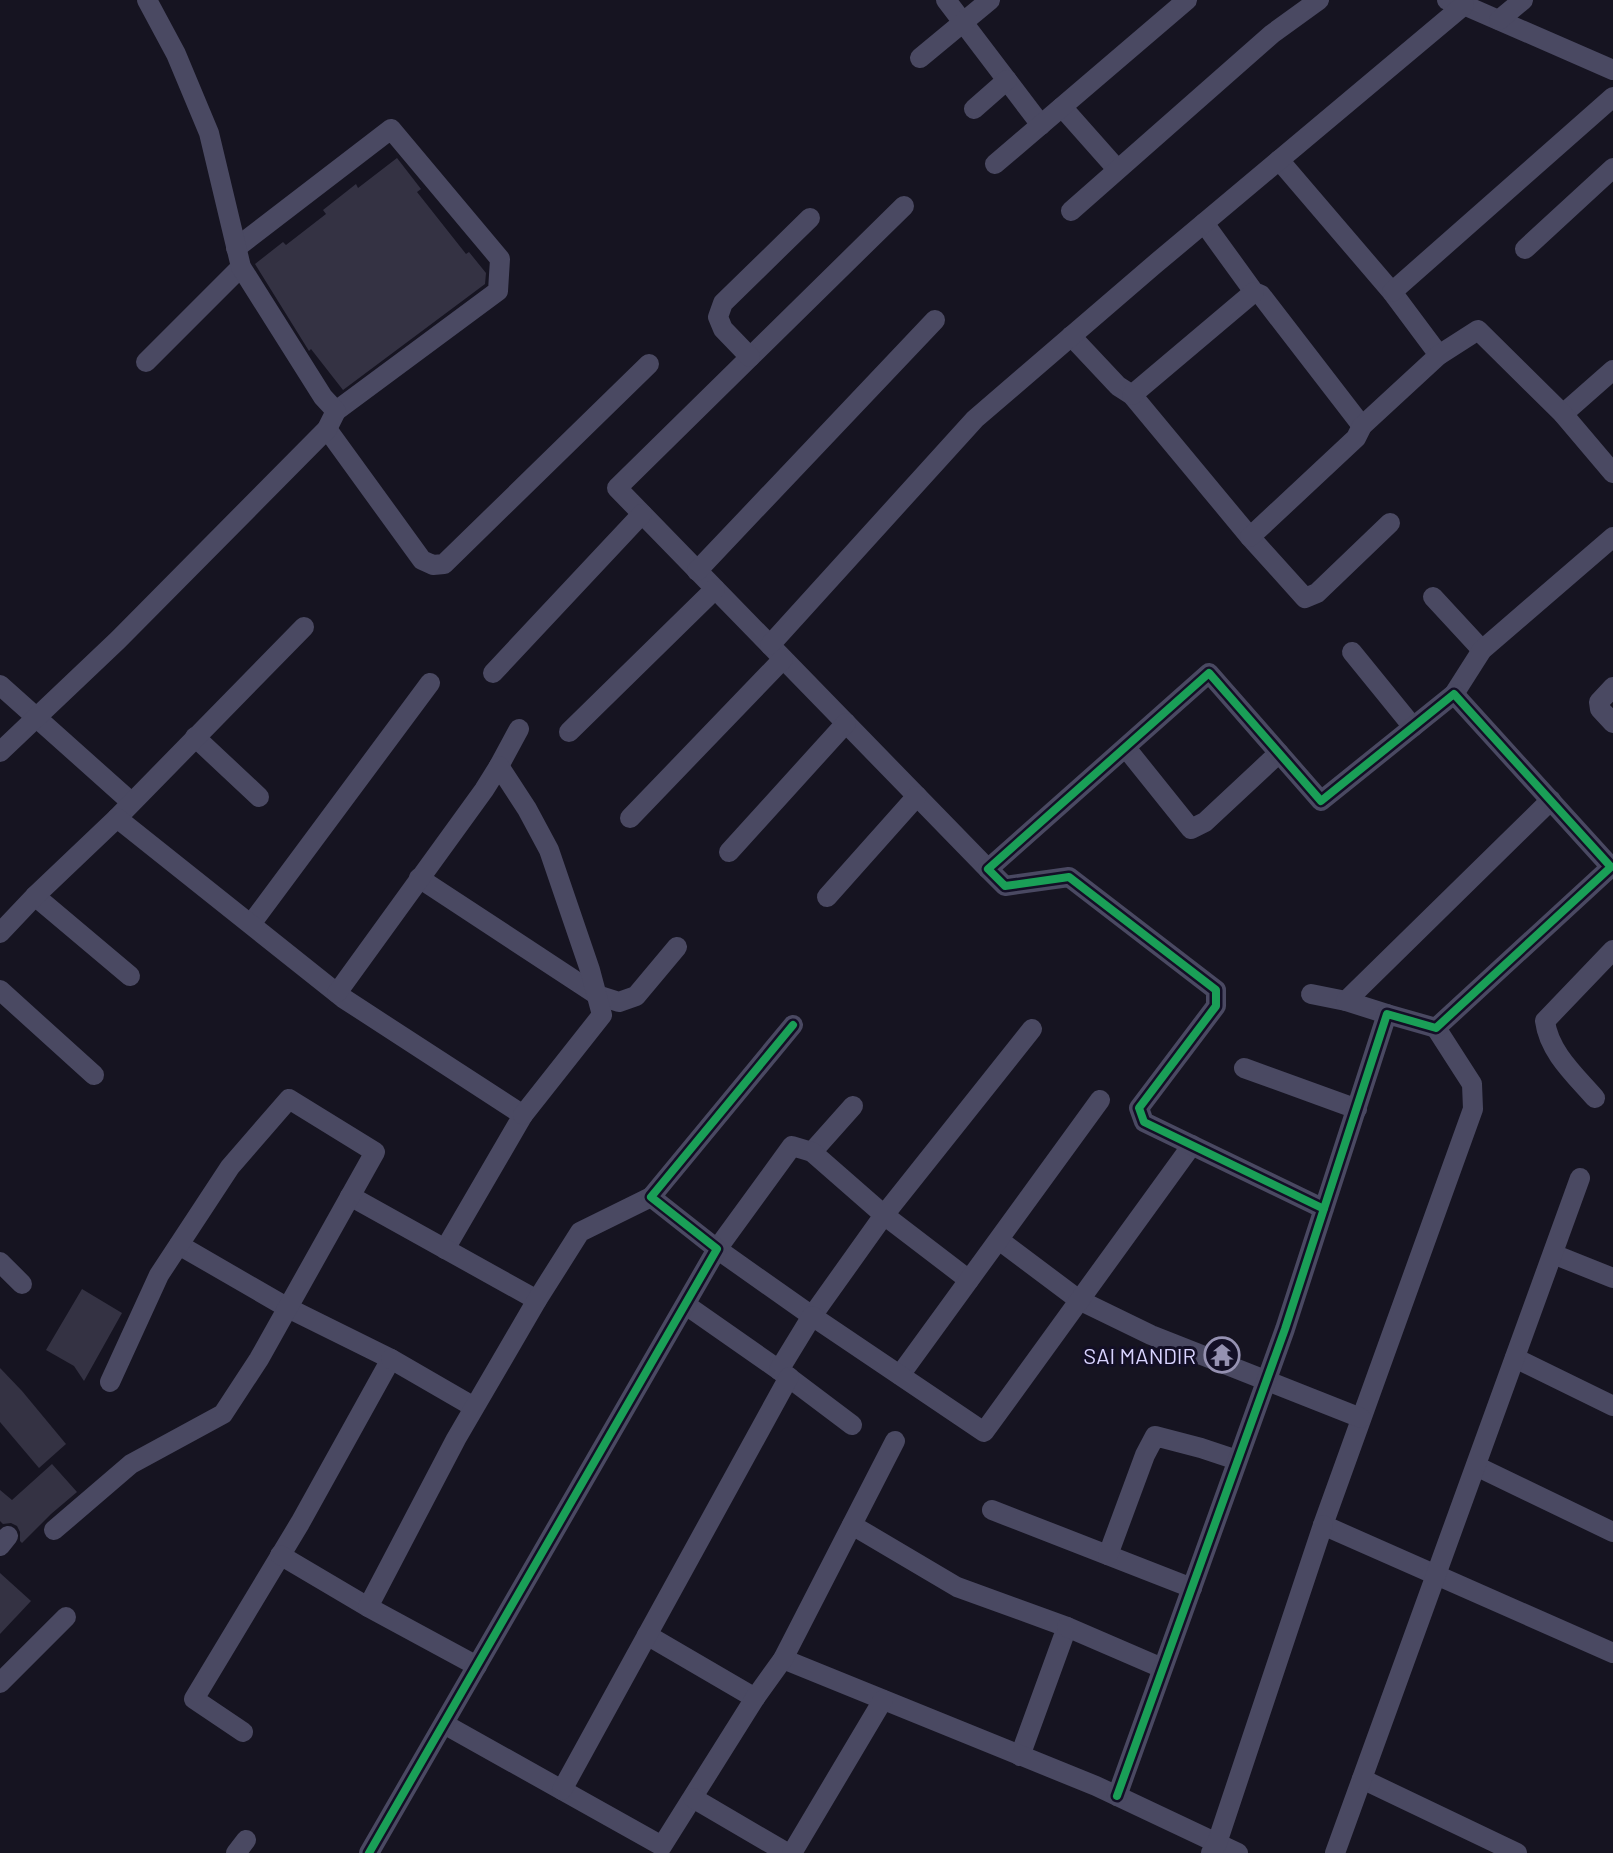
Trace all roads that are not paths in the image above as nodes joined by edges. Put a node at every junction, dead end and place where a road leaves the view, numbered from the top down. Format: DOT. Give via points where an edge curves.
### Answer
graph roads {
  1 [pos="147,0"];
  2 [pos="946,0"];
  3 [pos="990,0"];
  4 [pos="1187,0"];
  5 [pos="1319,0"];
  6 [pos="1523,0"];
  7 [pos="1455,2"];
  8 [pos="1499,20"];
  9 [pos="962,23"];
  10 [pos="920,58"];
  11 [pos="1613,70"];
  12 [pos="1007,80"];
  13 [pos="1613,97"];
  14 [pos="1062,107"];
  15 [pos="974,109"];
  16 [pos="1041,125"];
  17 [pos="1279,160"];
  18 [pos="995,164"];
  19 [pos="1613,168"];
  20 [pos="1117,169"];
  21 [pos="904,206"];
  22 [pos="1071,211"];
  23 [pos="810,218"];
  24 [pos="1204,223"];
  25 [pos="1525,249"];
  26 [pos="238,258"];
  27 [pos="1254,292"];
  28 [pos="1392,292"];
  29 [pos="935,320"];
  30 [pos="1071,336"];
  31 [pos="1439,355"];
  32 [pos="750,357"];
  33 [pos="146,362"];
  34 [pos="649,364"];
  35 [pos="1613,370"];
  36 [pos="1132,395"];
  37 [pos="1563,414"];
  38 [pos="331,420"];
  39 [pos="1362,426"];
  40 [pos="1613,473"];
  41 [pos="642,514"];
  42 [pos="1390,523"];
  43 [pos="1250,537"];
  44 [pos="1613,537"];
  45 [pos="697,571"];
  46 [pos="715,589"];
  47 [pos="1433,597"];
  48 [pos="304,627"];
  49 [pos="1482,650"];
  50 [pos="776,652"];
  51 [pos="1352,652"];
  52 [pos="493,673"];
  53 [pos="430,683"];
  54 [pos="0,685"];
  55 [pos="1613,687"];
  56 [pos="1454,694"];
  57 [pos="38,717"];
  58 [pos="846,723"];
  59 [pos="1613,723"];
  60 [pos="1413,727"];
  61 [pos="519,729"];
  62 [pos="569,732"];
  63 [pos="195,737"];
  64 [pos="1126,748"];
  65 [pos="0,752"];
  66 [pos="1279,753"];
  67 [pos="499,766"];
  68 [pos="917,796"];
  69 [pos="259,797"];
  70 [pos="1551,800"];
  71 [pos="124,810"];
  72 [pos="630,818"];
  73 [pos="729,852"];
  74 [pos="1612,868"];
  75 [pos="988,869"];
  76 [pos="419,878"];
  77 [pos="35,896"];
  78 [pos="827,897"];
  79 [pos="251,924"];
  80 [pos="0,933"];
  81 [pos="677,947"];
  82 [pos="1609,963"];
  83 [pos="130,976"];
  84 [pos="0,990"];
  85 [pos="337,993"];
  86 [pos="1311,994"];
  87 [pos="597,995"];
  88 [pos="1346,1001"];
  89 [pos="1387,1014"];
  90 [pos="793,1025"];
  91 [pos="1436,1028"];
  92 [pos="1032,1029"];
  93 [pos="1244,1068"];
  94 [pos="94,1075"];
  95 [pos="1595,1098"];
  96 [pos="1100,1100"];
  97 [pos="853,1106"];
  98 [pos="1357,1109"];
  99 [pos="523,1115"];
  100 [pos="1192,1145"];
  101 [pos="812,1152"];
  102 [pos="1580,1178"];
  103 [pos="350,1196"];
  104 [pos="651,1197"];
  105 [pos="1324,1209"];
  106 [pos="884,1215"];
  107 [pos="999,1240"];
  108 [pos="179,1245"];
  109 [pos="445,1249"];
  110 [pos="717,1249"];
  111 [pos="1553,1254"];
  112 [pos="0,1262"];
  113 [pos="1613,1278"];
  114 [pos="969,1280"];
  115 [pos="22,1284"];
  116 [pos="537,1300"];
  117 [pos="1079,1300"];
  118 [pos="686,1305"];
  119 [pos="288,1308"];
  120 [pos="812,1316"];
  121 [pos="1515,1358"];
  122 [pos="391,1359"];
  123 [pos="784,1373"];
  124 [pos="900,1375"];
  125 [pos="1265,1380"];
  126 [pos="110,1382"];
  127 [pos="1613,1406"];
  128 [pos="474,1407"];
  129 [pos="1361,1418"];
  130 [pos="852,1425"];
  131 [pos="895,1441"];
  132 [pos="1237,1460"];
  133 [pos="1476,1466"];
  134 [pos="992,1510"];
  135 [pos="852,1525"];
  136 [pos="1323,1525"];
  137 [pos="54,1530"];
  138 [pos="1613,1532"];
  139 [pos="280,1555"];
  140 [pos="1108,1555"];
  141 [pos="1437,1575"];
  142 [pos="1192,1588"];
  143 [pos="368,1607"];
  144 [pos="66,1617"];
  145 [pos="1067,1627"];
  146 [pos="647,1635"];
  147 [pos="1613,1653"];
  148 [pos="783,1659"];
  149 [pos="477,1666"];
  150 [pos="1162,1668"];
  151 [pos="0,1683"];
  152 [pos="755,1698"];
  153 [pos="883,1700"];
  154 [pos="444,1724"];
  155 [pos="243,1732"];
  156 [pos="1020,1756"];
  157 [pos="1362,1779"];
  158 [pos="562,1790"];
  159 [pos="1117,1796"];
  160 [pos="693,1798"];
  161 [pos="1214,1848"];
  162 [pos="369,1853"];
  163 [pos="790,1853"];
  164 [pos="1238,1853"];
  165 [pos="1335,1853"];
  166 [pos="1517,1853"];
  1 -- 26 [label="street" via="209,133"];
  2 -- 9 [label="street"];
  3 -- 9 [label="street"];
  4 -- 14 [label="street"];
  5 -- 20 [label="street" via="1272,34"];
  6 -- 8 [label="street"];
  7 -- 8 [label="street"];
  7 -- 17 [label="street"];
  8 -- 11 [label="street"];
  9 -- 10 [label="street"];
  9 -- 12 [label="street"];
  12 -- 15 [label="street"];
  12 -- 16 [label="street"];
  13 -- 28 [label="street"];
  14 -- 16 [label="street"];
  14 -- 20 [label="street"];
  16 -- 18 [label="street"];
  17 -- 24 [label="street"];
  17 -- 28 [label="street"];
  19 -- 25 [label="street"];
  20 -- 22 [label="street"];
  21 -- 32 [label="street"];
  23 -- 32 [label="street" via="723,303 718,317 723,329"];
  24 -- 27 [label="street"];
  24 -- 30 [label="street"];
  26 -- 33 [label="street"];
  26 -- 38 [label="street" via="323,397"];
  26 -- 38 [label="street" via="391,129 500,259 498,291"];
  27 -- 36 [label="street"];
  27 -- 39 [label="street"];
  28 -- 31 [label="street"];
  29 -- 45 [label="street"];
  30 -- 36 [label="street"];
  30 -- 50 [label="street" via="975,419"];
  31 -- 37 [label="street" via="1478,330"];
  31 -- 39 [label="street"];
  32 -- 41 [label="street" via="617,488"];
  34 -- 38 [label="street" via="444,564 422,560"];
  35 -- 37 [label="street"];
  36 -- 43 [label="street"];
  37 -- 40 [label="street"];
  38 -- 57 [label="street"];
  39 -- 43 [label="street" via="1356,438"];
  41 -- 45 [label="street"];
  41 -- 52 [label="street"];
  42 -- 43 [label="street" via="1317,593 1305,598"];
  44 -- 49 [label="street"];
  45 -- 46 [label="street"];
  46 -- 50 [label="street"];
  46 -- 62 [label="street"];
  47 -- 49 [label="street"];
  48 -- 63 [label="street"];
  49 -- 56 [label="street"];
  50 -- 58 [label="street"];
  50 -- 72 [label="street"];
  51 -- 60 [label="street"];
  53 -- 79 [label="street"];
  54 -- 57 [label="street"];
  55 -- 59 [label="street" via="1599,702"];
  56 -- 60 [label="street"];
  56 -- 70 [label="street"];
  57 -- 65 [label="street"];
  57 -- 71 [label="street"];
  58 -- 68 [label="street"];
  58 -- 73 [label="street"];
  60 -- 66 [label="street" via="1321,801"];
  61 -- 67 [label="street"];
  63 -- 69 [label="street"];
  63 -- 71 [label="street"];
  64 -- 66 [label="street" via="1209,673"];
  64 -- 66 [label="street" via="1191,829"];
  64 -- 75 [label="street"];
  67 -- 76 [label="street"];
  67 -- 87 [label="street" via="549,850"];
  68 -- 75 [label="street"];
  68 -- 78 [label="street"];
  70 -- 74 [label="street"];
  70 -- 88 [label="street"];
  71 -- 77 [label="street"];
  71 -- 79 [label="street"];
  74 -- 91 [label="street"];
  75 -- 100 [label="street" via="1005,886 1069,877 1216,990 1216,1006 1139,1108 1144,1122"];
  76 -- 85 [label="street"];
  76 -- 87 [label="street"];
  77 -- 80 [label="street"];
  77 -- 83 [label="street"];
  79 -- 85 [label="street"];
  81 -- 87 [label="street" via="636,996 619,1002"];
  82 -- 95 [label="street" via="1545,1021 1547,1036 1565,1064"];
  84 -- 94 [label="street"];
  85 -- 99 [label="street"];
  86 -- 88 [label="street"];
  87 -- 99 [label="street" via="602,1015"];
  88 -- 89 [label="street"];
  89 -- 91 [label="street"];
  89 -- 98 [label="street"];
  90 -- 104 [label="street"];
  91 -- 129 [label="street" via="1472,1084 1473,1109"];
  92 -- 106 [label="street"];
  93 -- 98 [label="street"];
  96 -- 107 [label="street"];
  97 -- 101 [label="street"];
  98 -- 105 [label="street"];
  99 -- 109 [label="street"];
  100 -- 105 [label="street"];
  100 -- 117 [label="street"];
  101 -- 106 [label="street"];
  101 -- 110 [label="street" via="792,1146"];
  102 -- 111 [label="street"];
  103 -- 108 [label="street" via="375,1152 289,1099 230,1167"];
  103 -- 109 [label="street"];
  103 -- 119 [label="street"];
  104 -- 110 [label="street"];
  104 -- 116 [label="street" via="580,1232"];
  105 -- 125 [label="street"];
  106 -- 114 [label="street"];
  106 -- 120 [label="street"];
  107 -- 114 [label="street"];
  107 -- 117 [label="street"];
  108 -- 119 [label="street"];
  108 -- 126 [label="street" via="159,1275"];
  109 -- 116 [label="street"];
  110 -- 118 [label="street"];
  110 -- 120 [label="street"];
  111 -- 113 [label="street"];
  111 -- 121 [label="street"];
  112 -- 115 [label="street"];
  114 -- 124 [label="street"];
  116 -- 128 [label="street"];
  117 -- 124 [label="street" via="984,1432"];
  117 -- 125 [label="street"];
  118 -- 123 [label="street"];
  118 -- 149 [label="street"];
  119 -- 122 [label="street"];
  119 -- 137 [label="street" via="223,1414 131,1464"];
  120 -- 123 [label="street"];
  120 -- 124 [label="street"];
  121 -- 127 [label="street"];
  121 -- 133 [label="street"];
  122 -- 128 [label="street"];
  122 -- 139 [label="street"];
  123 -- 130 [label="street"];
  123 -- 146 [label="street"];
  125 -- 129 [label="street"];
  125 -- 132 [label="street"];
  128 -- 143 [label="street"];
  129 -- 136 [label="street"];
  131 -- 135 [label="street"];
  132 -- 140 [label="street" via="1155,1436"];
  132 -- 142 [label="street"];
  133 -- 138 [label="street"];
  133 -- 141 [label="street"];
  134 -- 140 [label="street"];
  135 -- 145 [label="street" via="957,1587"];
  135 -- 148 [label="street"];
  136 -- 141 [label="street"];
  136 -- 161 [label="street"];
  139 -- 143 [label="street"];
  139 -- 155 [label="street" via="194,1699"];
  140 -- 142 [label="street"];
  141 -- 147 [label="street"];
  141 -- 157 [label="street"];
  142 -- 150 [label="street"];
  143 -- 149 [label="street"];
  144 -- 151 [label="street"];
  145 -- 150 [label="street"];
  145 -- 156 [label="street"];
  146 -- 152 [label="street"];
  146 -- 158 [label="street"];
  148 -- 152 [label="street"];
  148 -- 153 [label="street"];
  149 -- 154 [label="street"];
  150 -- 159 [label="street"];
  152 -- 160 [label="street"];
  153 -- 156 [label="street"];
  153 -- 163 [label="street"];
  154 -- 158 [label="street"];
  154 -- 162 [label="street"];
  156 -- 159 [label="street"];
  157 -- 165 [label="street"];
  157 -- 166 [label="street"];
  158 -- 160 [label="street" via="662,1846"];
  159 -- 161 [label="street"];
  160 -- 163 [label="street"];
  161 -- 164 [label="street"];
}
